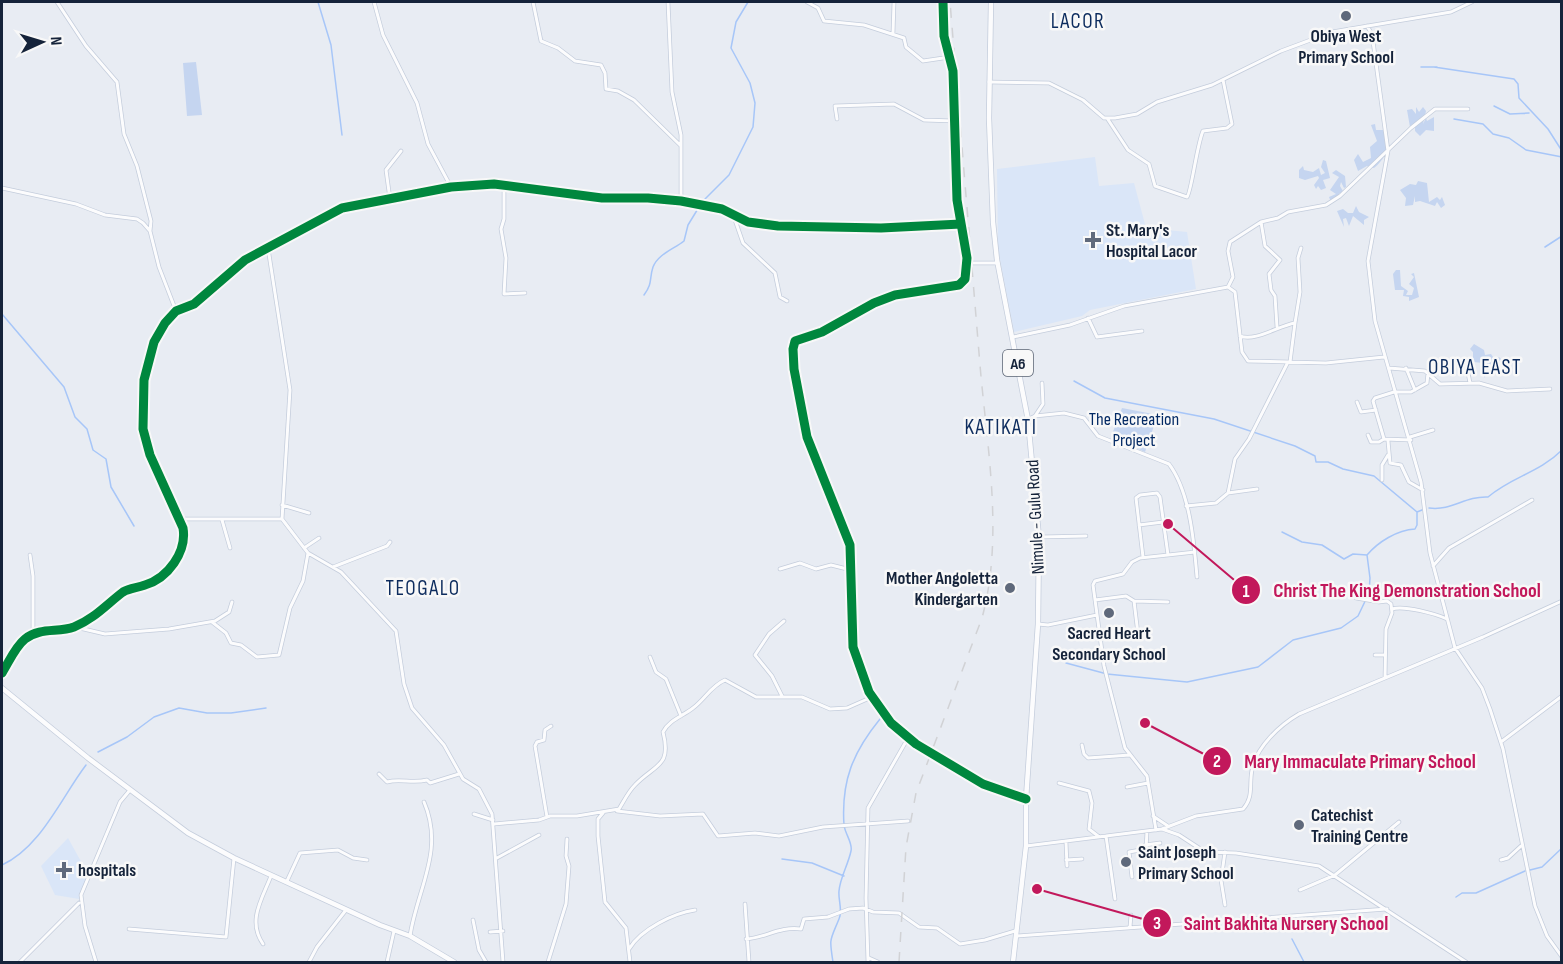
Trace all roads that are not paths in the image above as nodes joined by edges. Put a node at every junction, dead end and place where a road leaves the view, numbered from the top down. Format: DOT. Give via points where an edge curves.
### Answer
graph roads {
  1 [pos="57,2"];
  2 [pos="374,2"];
  3 [pos="533,2"];
  4 [pos="668,2"];
  5 [pos="807,2"];
  6 [pos="894,2"];
  7 [pos="943,2"];
  8 [pos="991,2"];
  9 [pos="1472,2"];
  10 [pos="1374,25"];
  11 [pos="1366,26"];
  12 [pos="1371,31"];
  13 [pos="893,33"];
  14 [pos="950,57"];
  15 [pos="1223,80"];
  16 [pos="989,82"];
  17 [pos="1468,109"];
  18 [pos="1107,118"];
  19 [pos="837,119"];
  20 [pos="954,121"];
  21 [pos="680,145"];
  22 [pos="401,151"];
  23 [pos="1388,151"];
  24 [pos="504,186"];
  25 [pos="451,187"];
  26 [pos="2,188"];
  27 [pos="390,199"];
  28 [pos="681,201"];
  29 [pos="734,216"];
  30 [pos="1261,222"];
  31 [pos="961,224"];
  32 [pos="150,231"];
  33 [pos="268,248"];
  34 [pos="1301,248"];
  35 [pos="967,263"];
  36 [pos="998,263"];
  37 [pos="1228,287"];
  38 [pos="525,293"];
  39 [pos="787,301"];
  40 [pos="176,311"];
  41 [pos="1088,318"];
  42 [pos="1295,323"];
  43 [pos="1277,327"];
  44 [pos="1142,331"];
  45 [pos="1240,336"];
  46 [pos="1013,337"];
  47 [pos="1384,357"];
  48 [pos="1289,362"];
  49 [pos="1466,363"];
  50 [pos="1389,368"];
  51 [pos="1406,368"];
  52 [pos="1428,373"];
  53 [pos="1042,383"];
  54 [pos="1470,383"];
  55 [pos="1550,389"];
  56 [pos="1415,390"];
  57 [pos="1394,392"];
  58 [pos="1356,402"];
  59 [pos="1376,410"];
  60 [pos="1035,416"];
  61 [pos="1028,420"];
  62 [pos="1433,430"];
  63 [pos="1368,435"];
  64 [pos="1411,438"];
  65 [pos="1386,440"];
  66 [pos="1388,455"];
  67 [pos="1382,480"];
  68 [pos="1257,489"];
  69 [pos="1423,490"];
  70 [pos="1228,493"];
  71 [pos="1532,500"];
  72 [pos="282,505"];
  73 [pos="1186,506"];
  74 [pos="309,513"];
  75 [pos="180,519"];
  76 [pos="282,519"];
  77 [pos="222,520"];
  78 [pos="1163,522"];
  79 [pos="1139,525"];
  80 [pos="1086,536"];
  81 [pos="319,538"];
  82 [pos="1039,538"];
  83 [pos="390,542"];
  84 [pos="230,548"];
  85 [pos="304,548"];
  86 [pos="1195,552"];
  87 [pos="308,553"];
  88 [pos="30,555"];
  89 [pos="1168,555"];
  90 [pos="1143,557"];
  91 [pos="1433,566"];
  92 [pos="333,567"];
  93 [pos="780,569"];
  94 [pos="851,570"];
  95 [pos="1197,577"];
  96 [pos="1356,598"];
  97 [pos="1095,600"];
  98 [pos="1134,601"];
  99 [pos="1562,601"];
  100 [pos="232,602"];
  101 [pos="1168,602"];
  102 [pos="1394,608"];
  103 [pos="1097,615"];
  104 [pos="1447,619"];
  105 [pos="784,621"];
  106 [pos="212,622"];
  107 [pos="1038,624"];
  108 [pos="75,627"];
  109 [pos="1138,634"];
  110 [pos="33,635"];
  111 [pos="1455,648"];
  112 [pos="1375,655"];
  113 [pos="1385,655"];
  114 [pos="650,657"];
  115 [pos="2,673"];
  116 [pos="1384,679"];
  117 [pos="2,688"];
  118 [pos="782,696"];
  119 [pos="1562,696"];
  120 [pos="872,697"];
  121 [pos="681,716"];
  122 [pos="551,726"];
  123 [pos="908,738"];
  124 [pos="1501,741"];
  125 [pos="1082,745"];
  126 [pos="1130,754"];
  127 [pos="379,774"];
  128 [pos="459,774"];
  129 [pos="1059,783"];
  130 [pos="1148,783"];
  131 [pos="1127,787"];
  132 [pos="130,790"];
  133 [pos="1026,799"];
  134 [pos="424,802"];
  135 [pos="615,811"];
  136 [pos="605,812"];
  137 [pos="474,814"];
  138 [pos="1152,814"];
  139 [pos="547,817"];
  140 [pos="908,821"];
  141 [pos="493,822"];
  142 [pos="1399,822"];
  143 [pos="867,825"];
  144 [pos="1168,826"];
  145 [pos="1162,829"];
  146 [pos="1156,830"];
  147 [pos="1147,831"];
  148 [pos="539,835"];
  149 [pos="1100,836"];
  150 [pos="1106,836"];
  151 [pos="567,839"];
  152 [pos="1066,842"];
  153 [pos="1161,843"];
  154 [pos="1145,845"];
  155 [pos="1026,846"];
  156 [pos="1521,846"];
  157 [pos="1225,852"];
  158 [pos="234,858"];
  159 [pos="496,858"];
  160 [pos="1082,858"];
  161 [pos="367,860"];
  162 [pos="1066,860"];
  163 [pos="1501,860"];
  164 [pos="1067,866"];
  165 [pos="271,874"];
  166 [pos="1335,875"];
  167 [pos="1132,877"];
  168 [pos="287,881"];
  169 [pos="1300,890"];
  170 [pos="1115,899"];
  171 [pos="80,902"];
  172 [pos="745,904"];
  173 [pos="1225,905"];
  174 [pos="347,909"];
  175 [pos="866,909"];
  176 [pos="1388,909"];
  177 [pos="696,910"];
  178 [pos="1131,915"];
  179 [pos="473,920"];
  180 [pos="1130,927"];
  181 [pos="129,929"];
  182 [pos="394,931"];
  183 [pos="490,932"];
  184 [pos="502,932"];
  185 [pos="1018,933"];
  186 [pos="410,936"];
  187 [pos="746,939"];
  188 [pos="263,944"];
  189 [pos="628,950"];
  190 [pos="868,956"];
  191 [pos="1562,957"];
  192 [pos="20,963"];
  193 [pos="96,963"];
  194 [pos="309,963"];
  195 [pos="387,963"];
  196 [pos="454,963"];
  197 [pos="486,963"];
  198 [pos="503,963"];
  199 [pos="548,963"];
  200 [pos="630,963"];
  201 [pos="749,963"];
  202 [pos="868,963"];
  203 [pos="878,963"];
  204 [pos="1013,963"];
  205 [pos="1466,963"];
  1 -- 32 [label="street" via="86,46 117,82 124,134 137,166"];
  2 -- 25 [label="street" via="385,40 417,103 428,144"];
  3 -- 21 [label="street" via="541,41 575,61 601,65 606,89 634,100"];
  4 -- 21 [label="street" via="672,92 681,130"];
  5 -- 13 [label="street" via="818,8 824,21 851,22"];
  6 -- 13 [label="street"];
  7 -- 14 [label="street" via="942,22"];
  8 -- 16 [label="main road, Nimule - Gulu Road / A6"];
  9 -- 10 [label="street" via="1451,12"];
  10 -- 11 [label="street"];
  10 -- 12 [label="street"];
  11 -- 12 [label="street"];
  11 -- 15 [label="street" via="1304,41"];
  12 -- 23 [label="street"];
  13 -- 14 [label="street" via="904,38 906,47 923,61"];
  14 -- 20 [label="street"];
  15 -- 18 [label="street" via="1157,102 1137,114"];
  15 -- 18 [label="street" via="1232,124 1203,131 1193,164 1191,194 1187,197 1155,186 1147,160 1131,154"];
  16 -- 18 [label="street" via="1049,83 1083,100"];
  16 -- 36 [label="main road, Nimule - Gulu Road / A6" via="992,211"];
  17 -- 23 [label="street" via="1435,109"];
  19 -- 20 [label="street" via="835,106 878,103 894,104 924,120"];
  20 -- 31 [label="street"];
  21 -- 28 [label="street"];
  22 -- 27 [label="street" via="386,170"];
  23 -- 30 [label="street" via="1326,205"];
  23 -- 47 [label="street" via="1368,264"];
  24 -- 25 [label="street" via="478,183"];
  24 -- 28 [label="street" via="602,198"];
  24 -- 38 [label="street" via="504,294"];
  25 -- 27 [label="street"];
  26 -- 32 [label="street" via="76,204 105,215 137,219"];
  27 -- 33 [label="street" via="342,208"];
  28 -- 29 [label="street" via="722,209"];
  29 -- 31 [label="street" via="748,222 807,227"];
  29 -- 39 [label="street" via="743,243 773,271 780,297"];
  30 -- 37 [label="street" via="1228,243 1233,277"];
  30 -- 43 [label="street" via="1265,246 1280,260 1269,274"];
  31 -- 35 [label="street"];
  32 -- 40 [label="street"];
  33 -- 40 [label="street" via="245,260 194,304"];
  33 -- 72 [label="street" via="290,390"];
  34 -- 42 [label="street"];
  35 -- 36 [label="street"];
  35 -- 94 [label="street" via="963,283 895,295 794,343 794,369 807,437 848,540"];
  36 -- 46 [label="main road, Nimule - Gulu Road / A6"];
  37 -- 41 [label="street" via="1124,306"];
  37 -- 45 [label="street" via="1235,292"];
  40 -- 75 [label="street" via="165,322 151,350 142,410 148,448"];
  41 -- 44 [label="street" via="1097,337"];
  41 -- 46 [label="street"];
  42 -- 43 [label="street"];
  42 -- 48 [label="street"];
  43 -- 45 [label="street" via="1255,338"];
  45 -- 48 [label="street" via="1248,361"];
  46 -- 61 [label="main road, Nimule - Gulu Road / A6"];
  47 -- 48 [label="street" via="1348,363"];
  47 -- 50 [label="street"];
  48 -- 70 [label="street" via="1235,459"];
  49 -- 54 [label="street"];
  50 -- 51 [label="street"];
  50 -- 57 [label="street"];
  51 -- 52 [label="street"];
  51 -- 56 [label="street"];
  52 -- 54 [label="street" via="1439,384"];
  52 -- 56 [label="street" via="1427,383"];
  53 -- 60 [label="street" via="1043,404"];
  54 -- 55 [label="street" via="1507,391"];
  56 -- 57 [label="street"];
  57 -- 59 [label="street" via="1375,398"];
  57 -- 64 [label="street"];
  58 -- 59 [label="street" via="1362,412"];
  59 -- 65 [label="street"];
  60 -- 61 [label="street"];
  60 -- 73 [label="street" via="1064,413 1084,418 1098,436 1169,464"];
  61 -- 82 [label="main road, Nimule - Gulu Road / A6"];
  62 -- 64 [label="street"];
  63 -- 65 [label="street" via="1371,442"];
  64 -- 65 [label="street"];
  64 -- 69 [label="street"];
  65 -- 66 [label="street"];
  66 -- 67 [label="street" via="1382,465"];
  66 -- 69 [label="street" via="1390,463 1401,465 1409,482"];
  68 -- 70 [label="street"];
  69 -- 91 [label="street"];
  70 -- 73 [label="street" via="1216,503"];
  71 -- 91 [label="street" via="1449,548"];
  72 -- 74 [label="street"];
  72 -- 76 [label="street"];
  73 -- 86 [label="street"];
  75 -- 77 [label="street"];
  75 -- 108 [label="street" via="184,539 172,565 152,582 124,592"];
  76 -- 77 [label="street"];
  76 -- 85 [label="street"];
  77 -- 84 [label="street"];
  78 -- 79 [label="street"];
  78 -- 79 [label="street" via="1160,495 1150,493 1137,496"];
  78 -- 89 [label="street"];
  79 -- 90 [label="street"];
  80 -- 82 [label="street"];
  81 -- 85 [label="street"];
  82 -- 107 [label="main road, Nimule - Gulu Road / A6"];
  83 -- 92 [label="street"];
  85 -- 87 [label="street"];
  86 -- 89 [label="street"];
  86 -- 95 [label="street"];
  87 -- 92 [label="street"];
  87 -- 106 [label="street" via="279,655 258,658 242,645 231,643 226,633"];
  88 -- 110 [label="street"];
  89 -- 90 [label="street"];
  90 -- 97 [label="street" via="1123,574 1095,581"];
  91 -- 104 [label="street"];
  92 -- 128 [label="street" via="396,631 410,703 444,745"];
  93 -- 94 [label="street" via="800,563 816,569 831,565"];
  94 -- 120 [label="street" via="853,647"];
  96 -- 102 [label="street" via="1387,601"];
  97 -- 98 [label="street" via="1126,596"];
  97 -- 103 [label="street"];
  98 -- 101 [label="street"];
  98 -- 109 [label="street"];
  99 -- 111 [label="street"];
  100 -- 106 [label="street" via="229,612"];
  102 -- 104 [label="street"];
  102 -- 113 [label="street" via="1388,619"];
  103 -- 107 [label="street"];
  103 -- 126 [label="street" via="1104,666"];
  104 -- 111 [label="street"];
  105 -- 118 [label="street" via="755,655"];
  106 -- 108 [label="street" via="112,634"];
  107 -- 133 [label="main road, Nimule - Gulu Road / A6"];
  108 -- 110 [label="street"];
  110 -- 115 [label="street" via="20,645"];
  111 -- 116 [label="street"];
  111 -- 124 [label="street" via="1483,689"];
  112 -- 113 [label="street"];
  113 -- 116 [label="street"];
  114 -- 121 [label="street" via="656,672 666,679"];
  116 -- 144 [label="street" via="1285,721 1253,765 1250,798 1243,809 1196,816"];
  117 -- 132 [label="main road"];
  118 -- 120 [label="street" via="801,697 830,709 847,708"];
  118 -- 121 [label="street" via="756,697 725,680"];
  119 -- 124 [label="street"];
  120 -- 123 [label="street"];
  121 -- 135 [label="street" via="663,730 668,747 660,763 636,783"];
  122 -- 139 [label="street" via="545,730 544,740 535,746"];
  123 -- 133 [label="street" via="983,784"];
  123 -- 143 [label="street" via="870,804"];
  124 -- 156 [label="street"];
  125 -- 126 [label="street" via="1088,758"];
  126 -- 130 [label="street"];
  127 -- 128 [label="street" via="387,782 399,779 430,783"];
  128 -- 141 [label="street" via="479,789"];
  129 -- 149 [label="street" via="1089,791 1089,829"];
  130 -- 131 [label="street"];
  130 -- 138 [label="street"];
  132 -- 158 [label="main road" via="181,828"];
  132 -- 171 [label="street" via="120,802"];
  133 -- 155 [label="main road, Nimule - Gulu Road / A6"];
  134 -- 186 [label="street" via="432,821 433,840"];
  135 -- 136 [label="street"];
  135 -- 143 [label="street" via="660,816 702,814 718,836 779,836"];
  136 -- 139 [label="street"];
  136 -- 189 [label="street" via="598,819 605,902 626,928"];
  137 -- 141 [label="street"];
  138 -- 144 [label="street"];
  138 -- 146 [label="street"];
  139 -- 141 [label="street"];
  140 -- 143 [label="street"];
  141 -- 159 [label="street"];
  142 -- 166 [label="street"];
  143 -- 175 [label="street"];
  144 -- 145 [label="street"];
  145 -- 146 [label="street"];
  145 -- 157 [label="street" via="1205,852"];
  146 -- 147 [label="street"];
  147 -- 150 [label="street"];
  147 -- 154 [label="street"];
  148 -- 159 [label="street"];
  149 -- 150 [label="street"];
  149 -- 152 [label="street"];
  150 -- 170 [label="street"];
  151 -- 199 [label="street" via="566,904"];
  152 -- 155 [label="street"];
  152 -- 162 [label="street"];
  153 -- 154 [label="street"];
  154 -- 167 [label="street" via="1146,849 1130,851"];
  155 -- 185 [label="main road, Nimule - Gulu Road / A6"];
  156 -- 163 [label="street"];
  156 -- 191 [label="street" via="1540,920"];
  157 -- 166 [label="street" via="1313,864"];
  157 -- 173 [label="street" via="1221,880"];
  158 -- 165 [label="main road"];
  158 -- 181 [label="street" via="226,937"];
  159 -- 184 [label="street"];
  160 -- 162 [label="street"];
  161 -- 168 [label="street" via="335,850 300,852"];
  162 -- 164 [label="street"];
  165 -- 168 [label="main road"];
  165 -- 188 [label="street" via="255,917 256,934"];
  166 -- 169 [label="street"];
  166 -- 176 [label="street"];
  168 -- 174 [label="main road"];
  171 -- 192 [label="street"];
  171 -- 193 [label="street"];
  172 -- 187 [label="street"];
  174 -- 182 [label="main road"];
  174 -- 194 [label="street"];
  175 -- 185 [label="street" via="900,914 919,927 937,928 960,944"];
  175 -- 187 [label="street" via="804,919 801,929 775,930"];
  175 -- 190 [label="street"];
  176 -- 180 [label="street"];
  176 -- 205 [label="street"];
  177 -- 189 [label="street" via="656,926"];
  178 -- 180 [label="street"];
  179 -- 197 [label="street"];
  180 -- 185 [label="street"];
  182 -- 186 [label="main road"];
  182 -- 195 [label="street"];
  183 -- 184 [label="street"];
  184 -- 198 [label="street"];
  185 -- 204 [label="main road, Nimule - Gulu Road / A6"];
  186 -- 196 [label="main road"];
  187 -- 201 [label="street"];
  189 -- 200 [label="street"];
  190 -- 202 [label="street"];
  190 -- 203 [label="street"];
}
